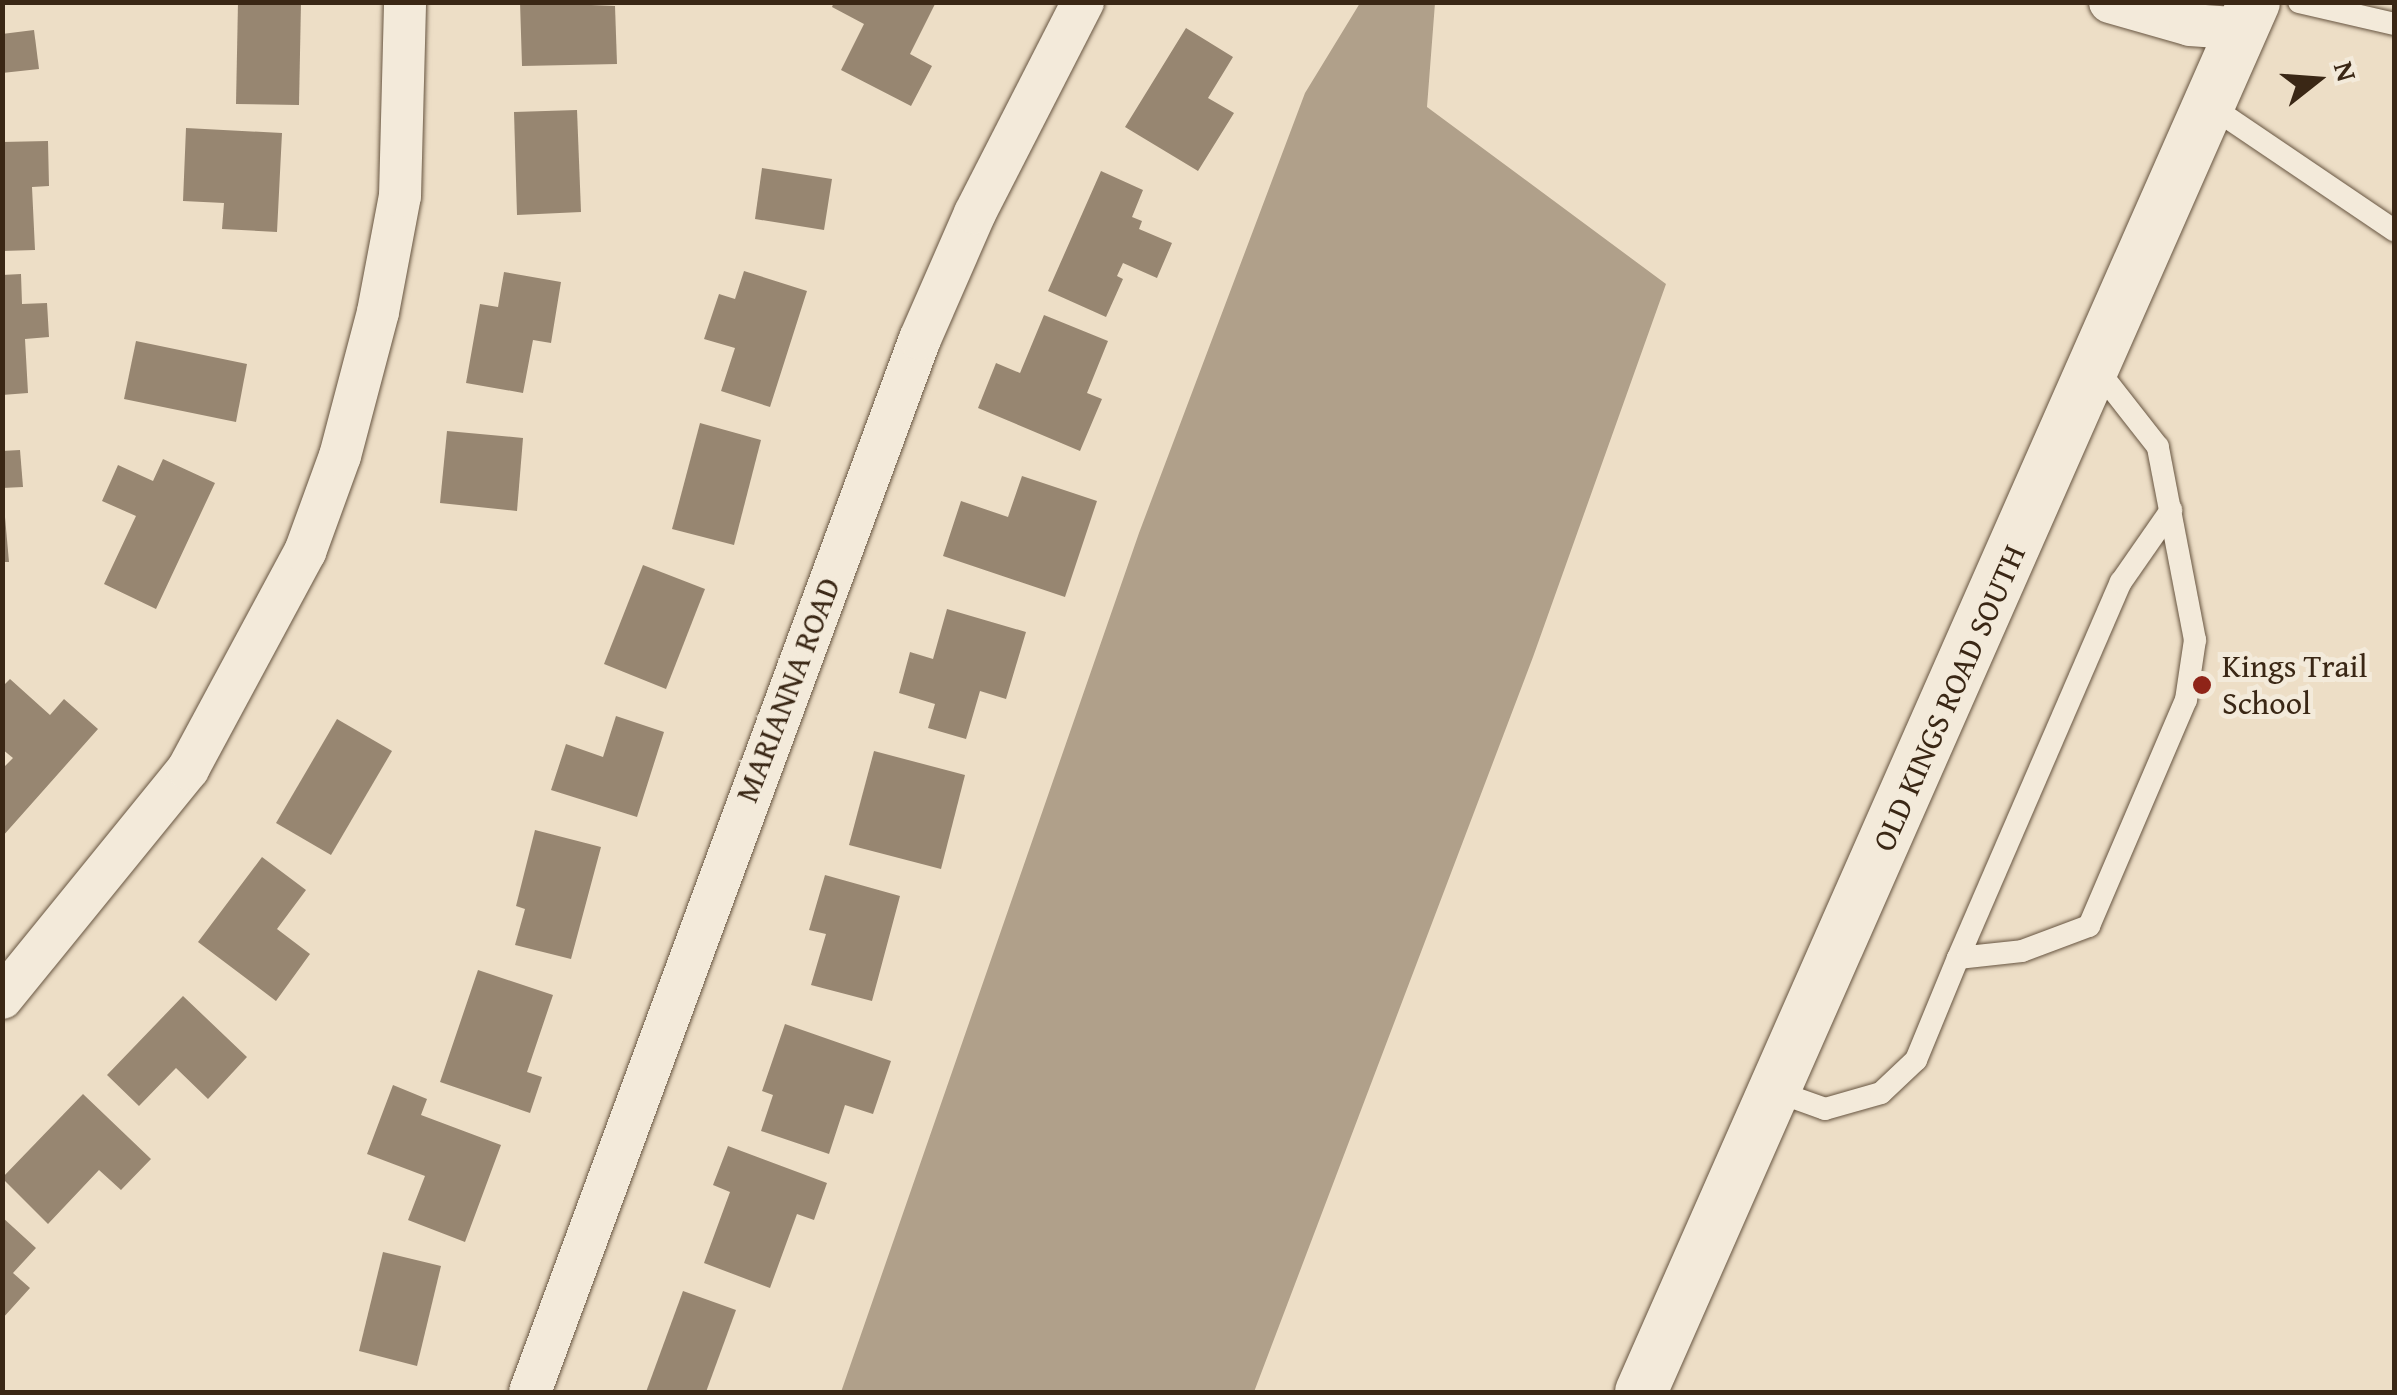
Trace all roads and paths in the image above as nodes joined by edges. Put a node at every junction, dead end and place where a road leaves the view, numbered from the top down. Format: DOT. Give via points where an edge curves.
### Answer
graph roads {
  1 [pos="405,2"];
  2 [pos="1083,2"];
  3 [pos="2110,2"];
  4 [pos="2299,2"];
  5 [pos="2250,16"];
  6 [pos="2394,24"];
  7 [pos="2212,106"];
  8 [pos="2394,230"];
  9 [pos="2096,368"];
  10 [pos="2172,510"];
  11 [pos="1958,958"];
  12 [pos="2,998"];
  13 [pos="1775,1091"];
  14 [pos="530,1392"];
  15 [pos="1641,1392"];
  1 -- 12 [label="street" via="408,72 396,216 340,456 305,552 188,769"];
  2 -- 14 [label="street, MARIANNA ROAD" via="974,213 920,339"];
  3 -- 5 [label="street" via="2190,25"];
  4 -- 6 [label="lane"];
  5 -- 7 [label="street, OLD KINGS ROAD SOUTH"];
  7 -- 8 [label="lane"];
  7 -- 9 [label="street, OLD KINGS ROAD SOUTH"];
  9 -- 10 [label="lane" via="2151,433"];
  9 -- 13 [label="street, OLD KINGS ROAD SOUTH"];
  10 -- 11 [label="lane" via="2122,582"];
  10 -- 11 [label="lane" via="2191,597 2193,676 2089,926 2022,951"];
  11 -- 13 [label="lane" via="1916,1060 1900,1082 1825,1108"];
  13 -- 15 [label="street, OLD KINGS ROAD SOUTH"];
}
